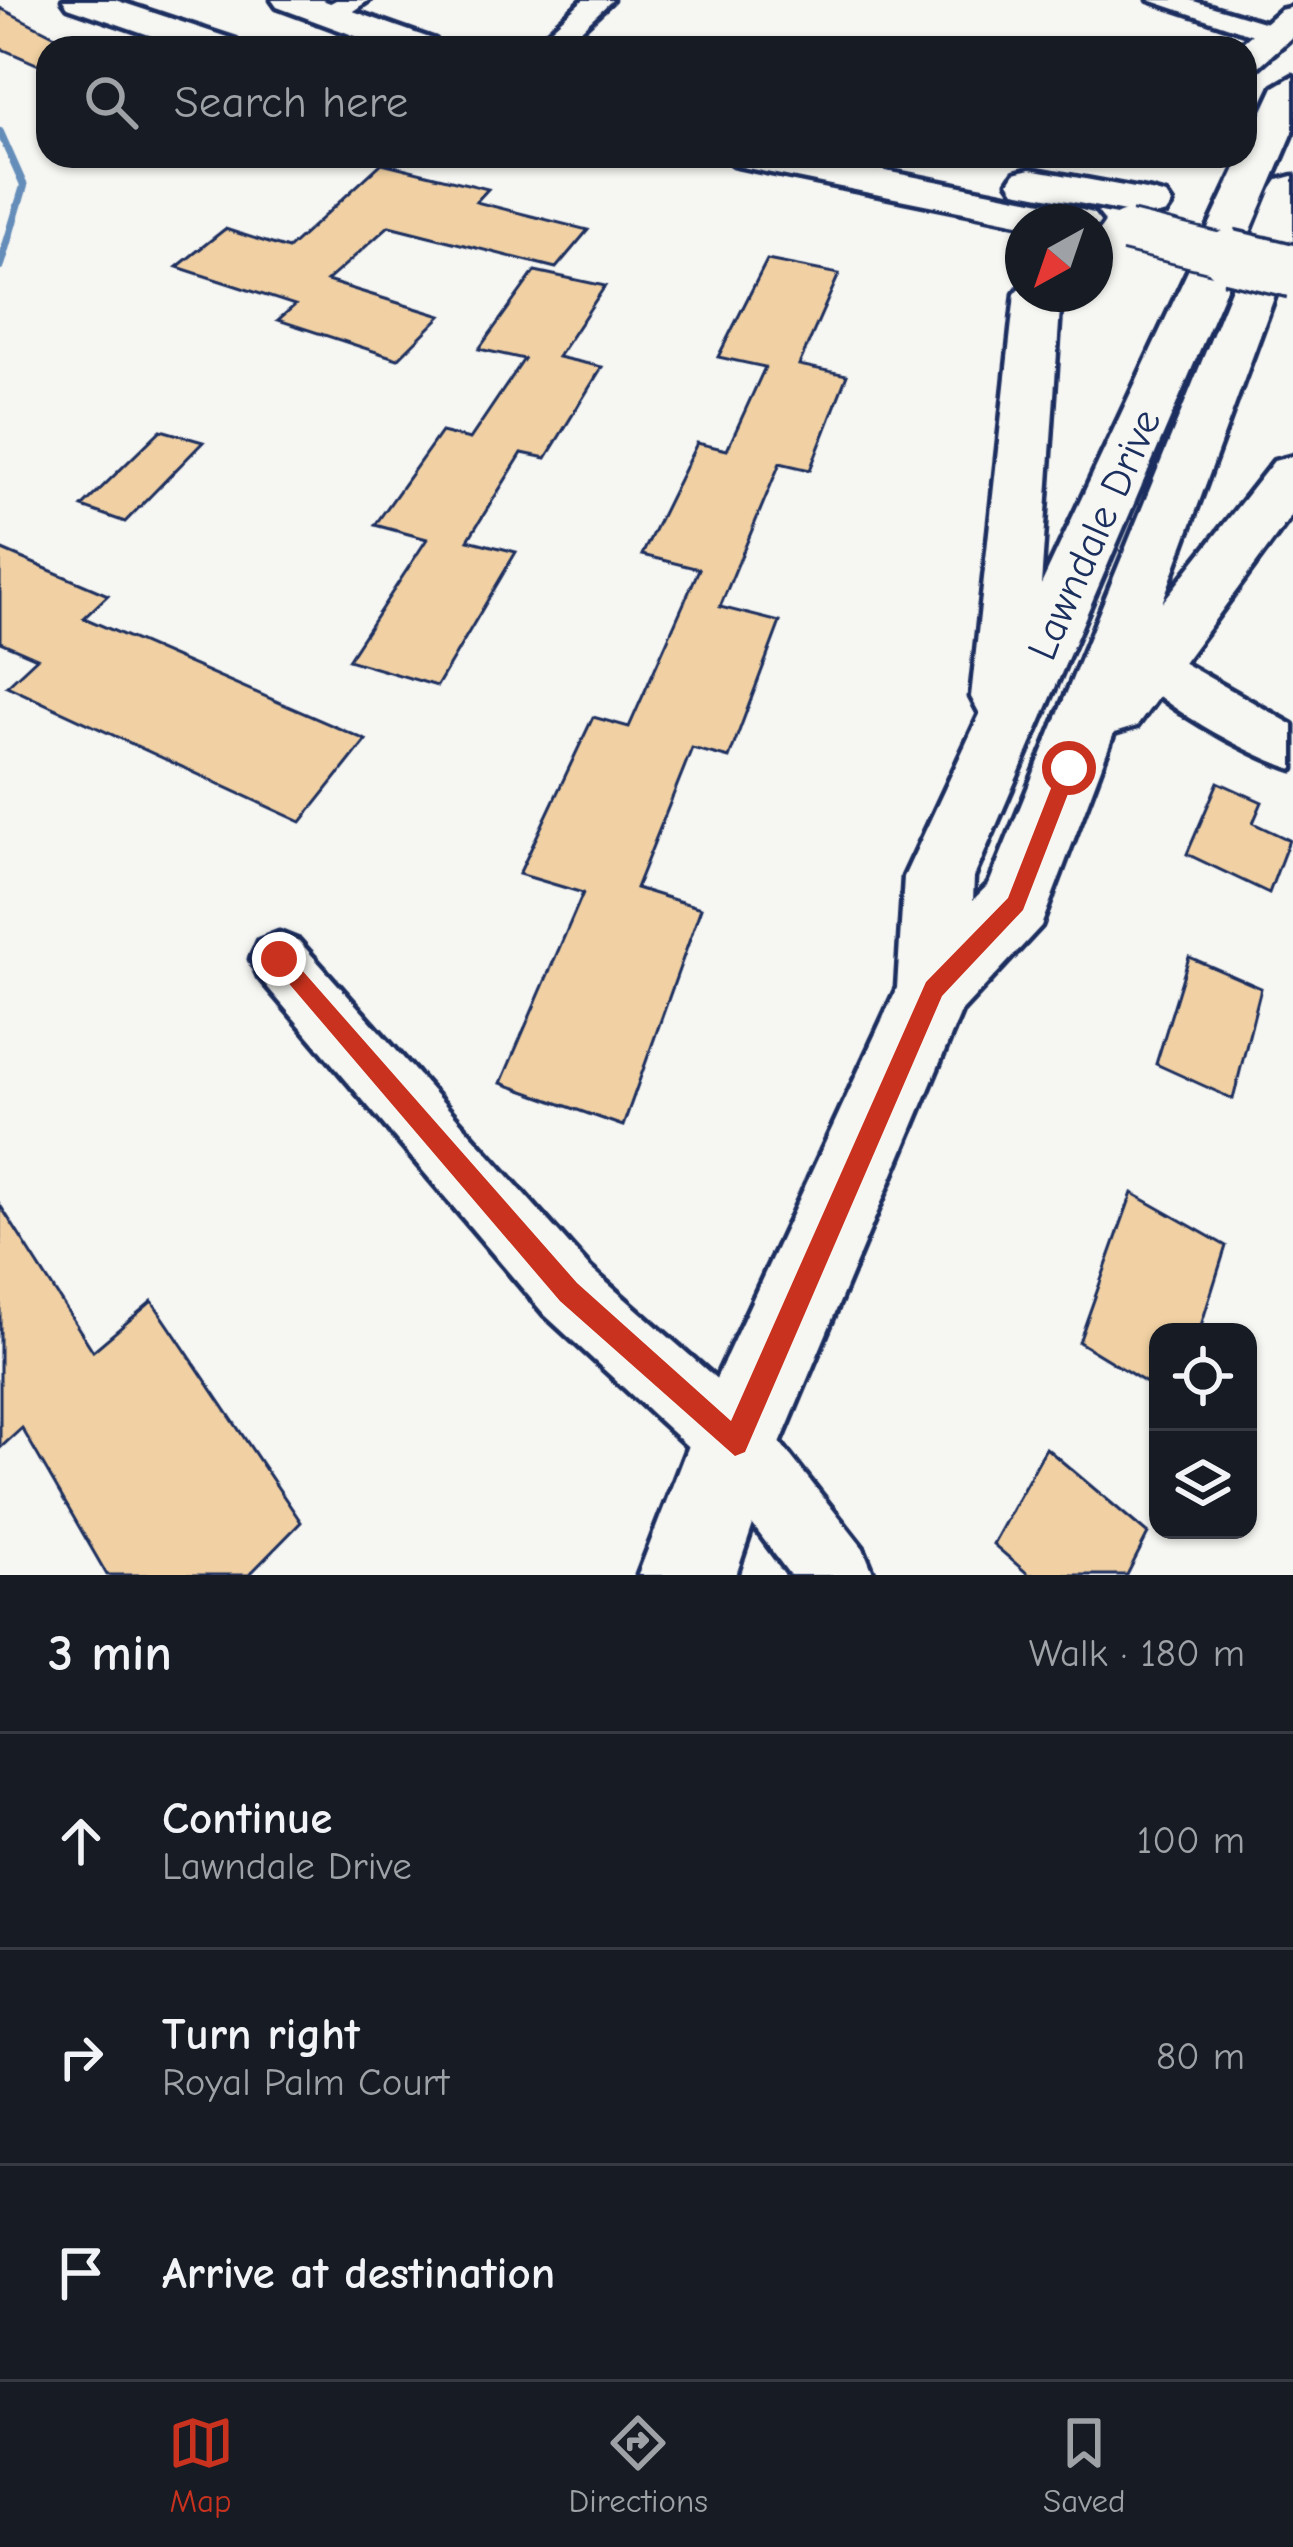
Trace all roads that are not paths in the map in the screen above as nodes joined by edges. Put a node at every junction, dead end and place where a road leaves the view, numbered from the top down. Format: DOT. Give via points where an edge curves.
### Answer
graph roads {
  1 [pos="80,0"];
  2 [pos="289,0"];
  3 [pos="599,0"];
  4 [pos="1162,0"];
  5 [pos="342,8"];
  6 [pos="1226,20"];
  7 [pos="187,36"];
  8 [pos="398,36"];
  9 [pos="558,36"];
  10 [pos="1202,36"];
  11 [pos="1288,47"];
  12 [pos="1257,56"];
  13 [pos="1257,122"];
  14 [pos="814,168"];
  15 [pos="931,168"];
  16 [pos="1101,168"];
  17 [pos="1238,168"];
  18 [pos="1293,189"];
  19 [pos="1016,204"];
  20 [pos="1037,204"];
  21 [pos="1068,204"];
  22 [pos="1124,220"];
  23 [pos="1293,240"];
  24 [pos="1293,271"];
  25 [pos="1036,312"];
  26 [pos="1293,474"];
  27 [pos="1150,662"];
  28 [pos="998,748"];
  29 [pos="1293,749"];
  30 [pos="1069,768"];
  31 [pos="279,959"];
  32 [pos="934,989"];
  33 [pos="735,1442"];
  34 [pos="687,1575"];
  35 [pos="836,1575"];
  1 -- 7 [label="main road"];
  2 -- 5 [label="main road"];
  3 -- 9 [label="street"];
  4 -- 6 [label="street"];
  5 -- 8 [label="main road"];
  6 -- 10 [label="street"];
  6 -- 11 [label="street"];
  11 -- 12 [label="main road"];
  11 -- 13 [label="main road, Lawndale Drive"];
  14 -- 19 [label="main road"];
  15 -- 20 [label="main road"];
  16 -- 21 [label="main road"];
  17 -- 28 [label="main road, Lawndale Drive"];
  18 -- 30 [label="main road, Lawndale Drive"];
  22 -- 23 [label="main road"];
  22 -- 24 [label="main road, bridge"];
  25 -- 28 [label="main road"];
  26 -- 27 [label="main road"];
  27 -- 29 [label="street"];
  27 -- 30 [label="main road"];
  28 -- 32 [label="main road, Lawndale Drive" via="939,877"];
  30 -- 32 [label="main road, Lawndale Drive" via="1016,904"];
  31 -- 33 [label="street" via="568,1292"];
  32 -- 33 [label="main road, Lawndale Drive"];
  33 -- 34 [label="main road, Lawndale Drive"];
  33 -- 35 [label="street"];
}
